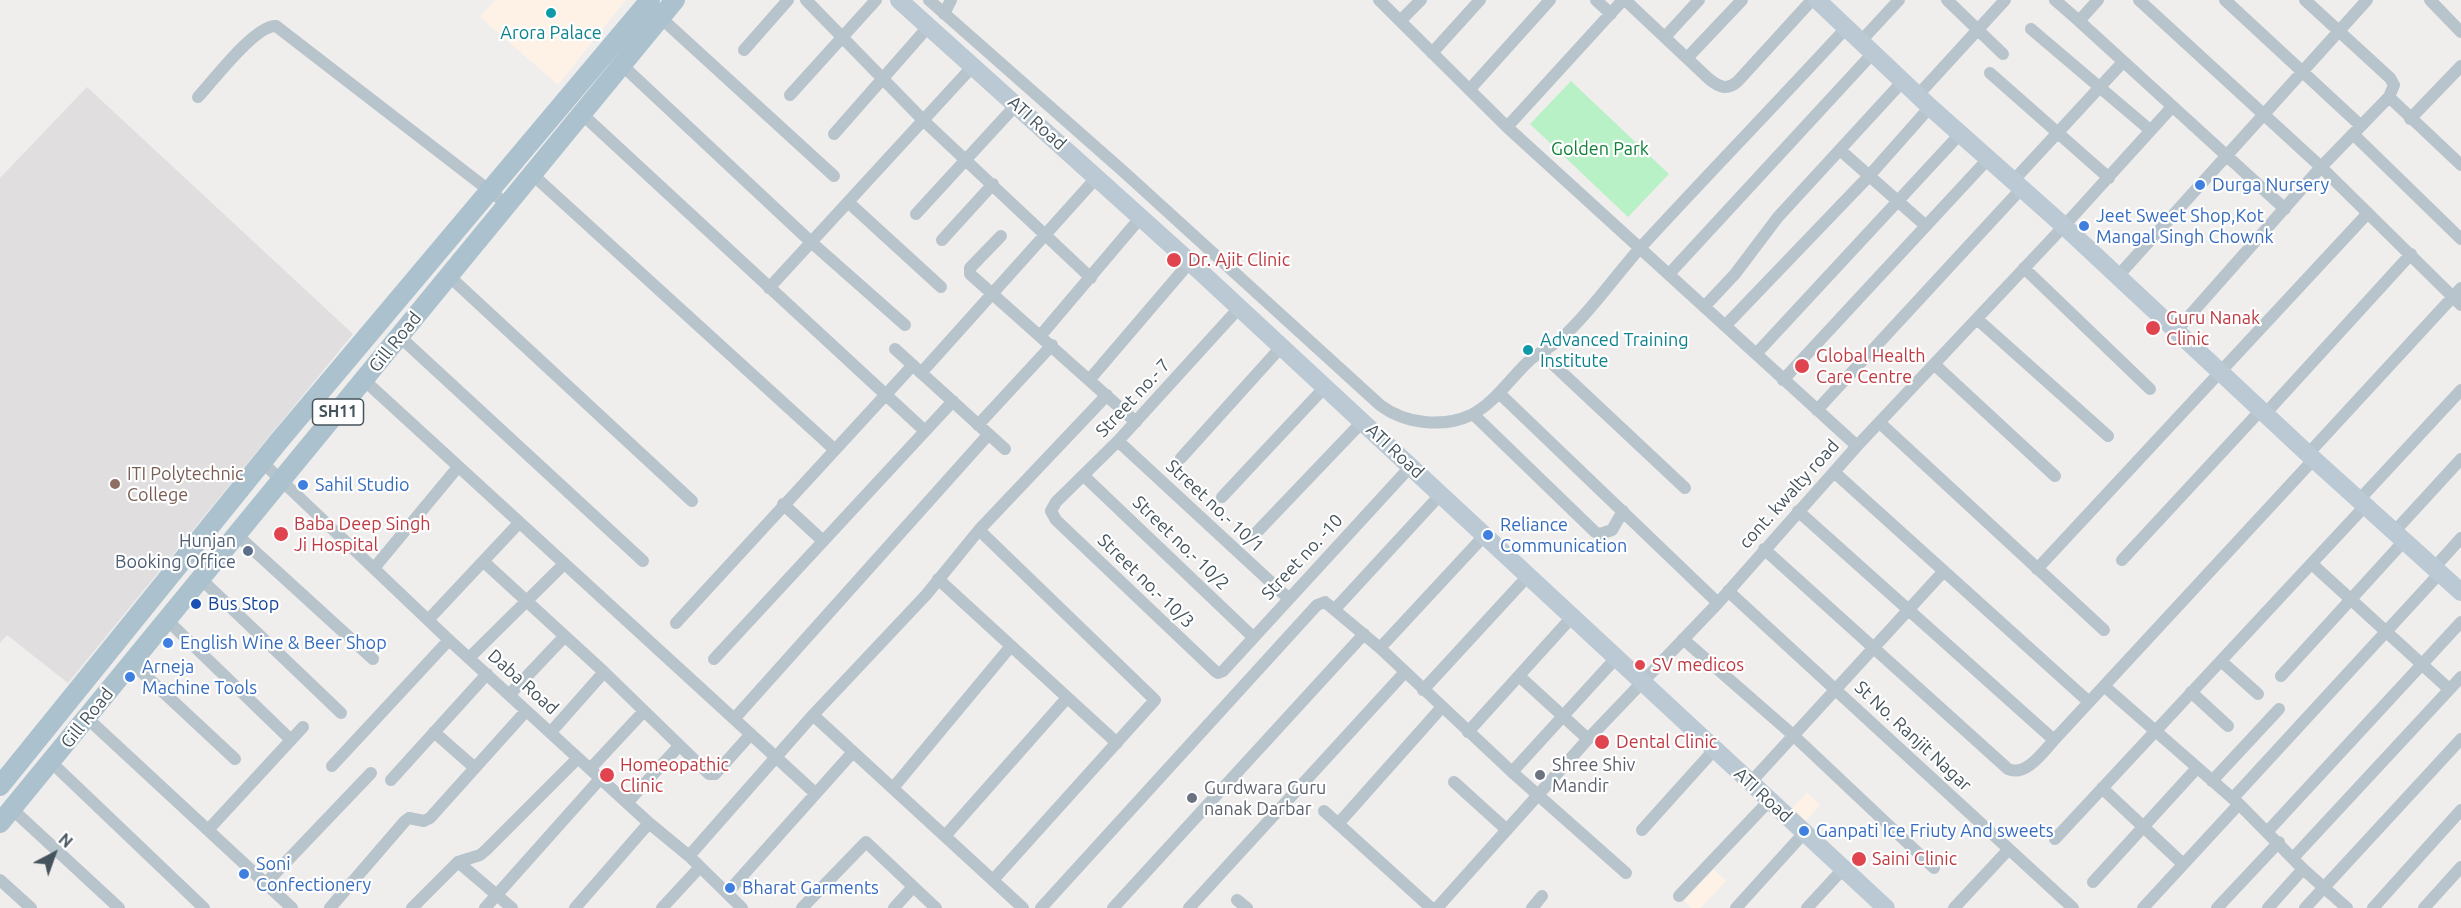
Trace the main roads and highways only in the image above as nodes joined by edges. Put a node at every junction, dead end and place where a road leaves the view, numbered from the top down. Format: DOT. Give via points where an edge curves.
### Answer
graph roads {
  1 [pos="650,0"];
  2 [pos="675,0"];
  3 [pos="0,786"];
  4 [pos="6,816"];
  1 -- 3 [label="main road, Gill Road / SH11" via="262,462"];
  2 -- 4 [label="main road, Gill Road / SH11"];
}
